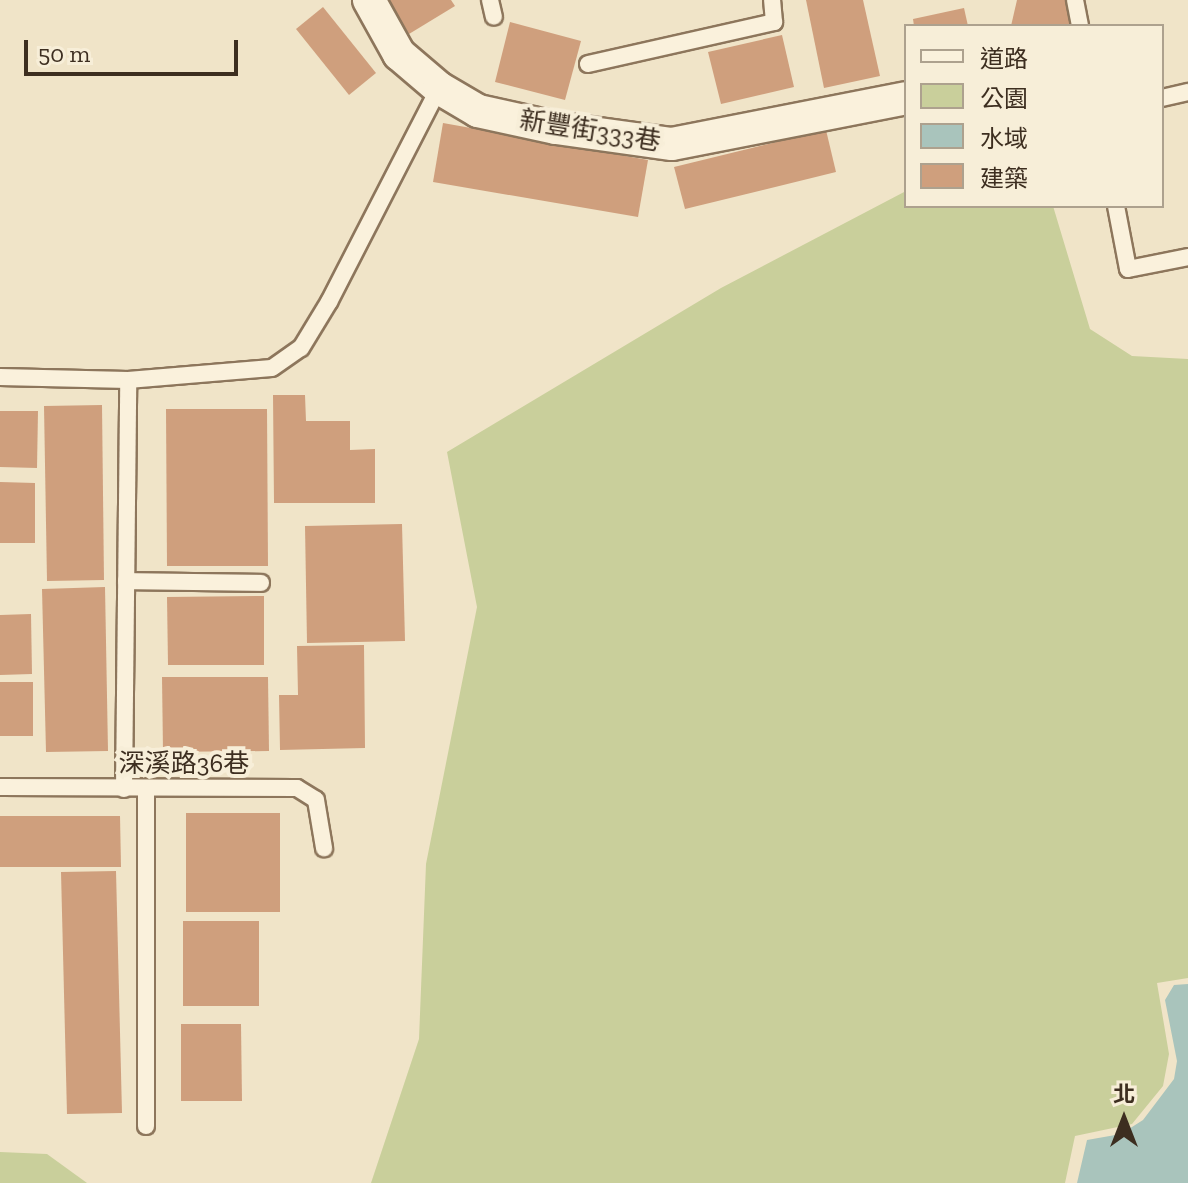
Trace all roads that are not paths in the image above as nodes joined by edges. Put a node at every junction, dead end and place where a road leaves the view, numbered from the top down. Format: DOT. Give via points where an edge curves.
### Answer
graph roads {
  1 [pos="369,0"];
  2 [pos="490,0"];
  3 [pos="772,0"];
  4 [pos="1075,0"];
  5 [pos="494,17"];
  6 [pos="1080,24"];
  7 [pos="588,64"];
  8 [pos="439,88"];
  9 [pos="1188,92"];
  10 [pos="904,98"];
  11 [pos="1164,98"];
  12 [pos="1116,208"];
  13 [pos="1188,257"];
  14 [pos="0,377"];
  15 [pos="128,380"];
  16 [pos="126,581"];
  17 [pos="261,583"];
  18 [pos="0,787"];
  19 [pos="124,789"];
  20 [pos="146,789"];
  21 [pos="324,848"];
  22 [pos="146,1126"];
  1 -- 8 [label="street, 新豐街333巷" via="399,54"];
  2 -- 5 [label="lane"];
  3 -- 7 [label="lane" via="774,22"];
  4 -- 6 [label="lane"];
  8 -- 10 [label="street, 新豐街333巷" via="478,111 672,144"];
  8 -- 15 [label="lane" via="301,348 272,368"];
  9 -- 11 [label="lane"];
  12 -- 13 [label="lane" via="1128,269"];
  14 -- 15 [label="lane"];
  15 -- 16 [label="lane"];
  16 -- 17 [label="lane"];
  16 -- 19 [label="lane"];
  18 -- 19 [label="lane, 深溪路36巷"];
  19 -- 20 [label="lane, 深溪路36巷"];
  20 -- 21 [label="lane, 深溪路36巷" via="297,788 316,800"];
  20 -- 22 [label="lane"];
}
